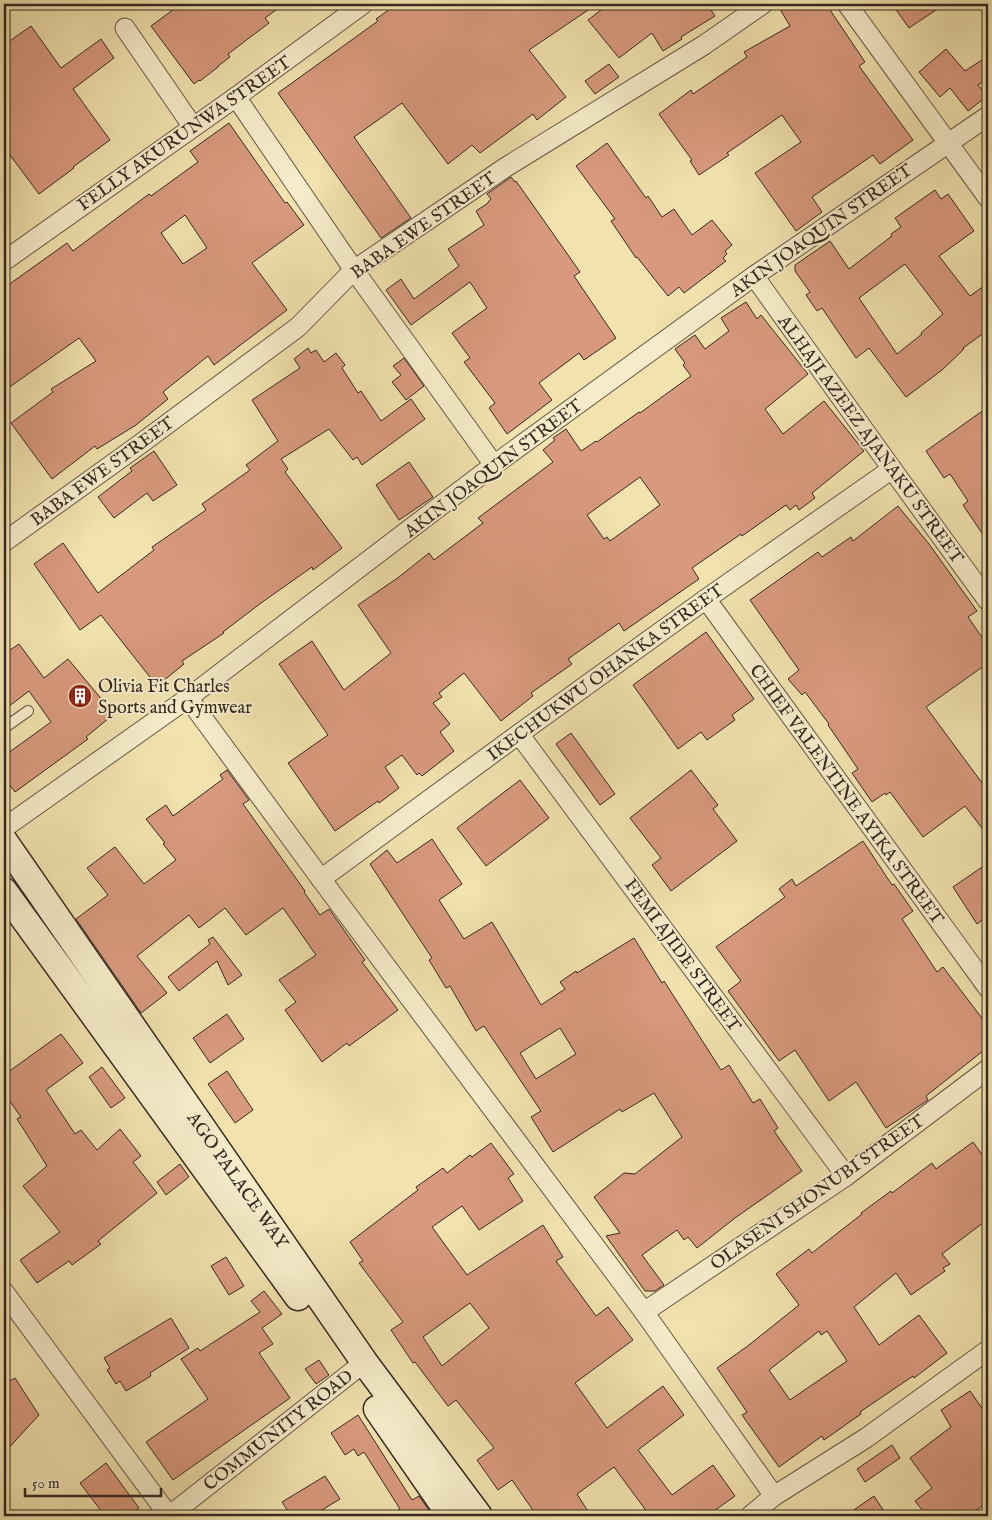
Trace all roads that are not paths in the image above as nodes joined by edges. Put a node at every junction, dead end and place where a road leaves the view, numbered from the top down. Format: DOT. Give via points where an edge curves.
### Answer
graph roads {
  1 [pos="363,4"];
  2 [pos="763,4"];
  3 [pos="847,4"];
  4 [pos="125,28"];
  5 [pos="236,97"];
  6 [pos="988,116"];
  7 [pos="192,127"];
  8 [pos="948,142"];
  9 [pos="988,198"];
  10 [pos="4,261"];
  11 [pos="354,270"];
  12 [pos="754,276"];
  13 [pos="494,465"];
  14 [pos="892,469"];
  15 [pos="4,542"];
  16 [pos="706,599"];
  17 [pos="988,601"];
  18 [pos="188,698"];
  19 [pos="28,711"];
  20 [pos="4,728"];
  21 [pos="519,734"];
  22 [pos="4,828"];
  23 [pos="4,841"];
  24 [pos="321,879"];
  25 [pos="6,900"];
  26 [pos="988,988"];
  27 [pos="988,1069"];
  28 [pos="846,1176"];
  29 [pos="4,1292"];
  30 [pos="644,1312"];
  31 [pos="988,1350"];
  32 [pos="358,1368"];
  33 [pos="774,1496"];
  34 [pos="169,1516"];
  35 [pos="452,1516"];
  36 [pos="478,1516"];
  37 [pos="750,1516"];
  1 -- 5 [label="street, FELLY AKURUNWA STREET"];
  2 -- 11 [label="street, BABA EWE STREET" via="704,45 506,167"];
  3 -- 8 [label="street"];
  4 -- 7 [label="street"];
  5 -- 7 [label="street, FELLY AKURUNWA STREET"];
  5 -- 11 [label="street"];
  6 -- 8 [label="street, AKIN JOAQUIN STREET"];
  7 -- 10 [label="street, FELLY AKURUNWA STREET"];
  8 -- 9 [label="street"];
  8 -- 12 [label="street, AKIN JOAQUIN STREET"];
  11 -- 13 [label="street"];
  11 -- 15 [label="street, BABA EWE STREET" via="298,327"];
  12 -- 13 [label="street, AKIN JOAQUIN STREET"];
  12 -- 14 [label="street, ALHAJI AZEEZ AJANAKU STREET"];
  13 -- 18 [label="street, AKIN JOAQUIN STREET"];
  14 -- 16 [label="street, IKECHUKWU OHANKA STREET"];
  14 -- 17 [label="street, ALHAJI AZEEZ AJANAKU STREET"];
  16 -- 21 [label="street, IKECHUKWU OHANKA STREET"];
  16 -- 26 [label="street, CHIEF VALENTINE AYIKA STREET"];
  18 -- 22 [label="street, AKIN JOAQUIN STREET"];
  18 -- 24 [label="street"];
  19 -- 20 [label="lane"];
  21 -- 24 [label="street, IKECHUKWU OHANKA STREET"];
  21 -- 28 [label="street, FEMI AJIDE STREET"];
  23 -- 32 [label="main road, AGO PALACE WAY"];
  24 -- 30 [label="street"];
  25 -- 32 [label="main road, AGO PALACE WAY"];
  27 -- 28 [label="street, OLASENI SHONUBI STREET"];
  28 -- 30 [label="street, OLASENI SHONUBI STREET"];
  29 -- 34 [label="street"];
  30 -- 33 [label="street"];
  31 -- 33 [label="street" via="866,1438"];
  32 -- 34 [label="street, COMMUNITY ROAD"];
  32 -- 35 [label="main road, AGO PALACE WAY"];
  32 -- 36 [label="main road, AGO PALACE WAY"];
  33 -- 37 [label="street"];
}
